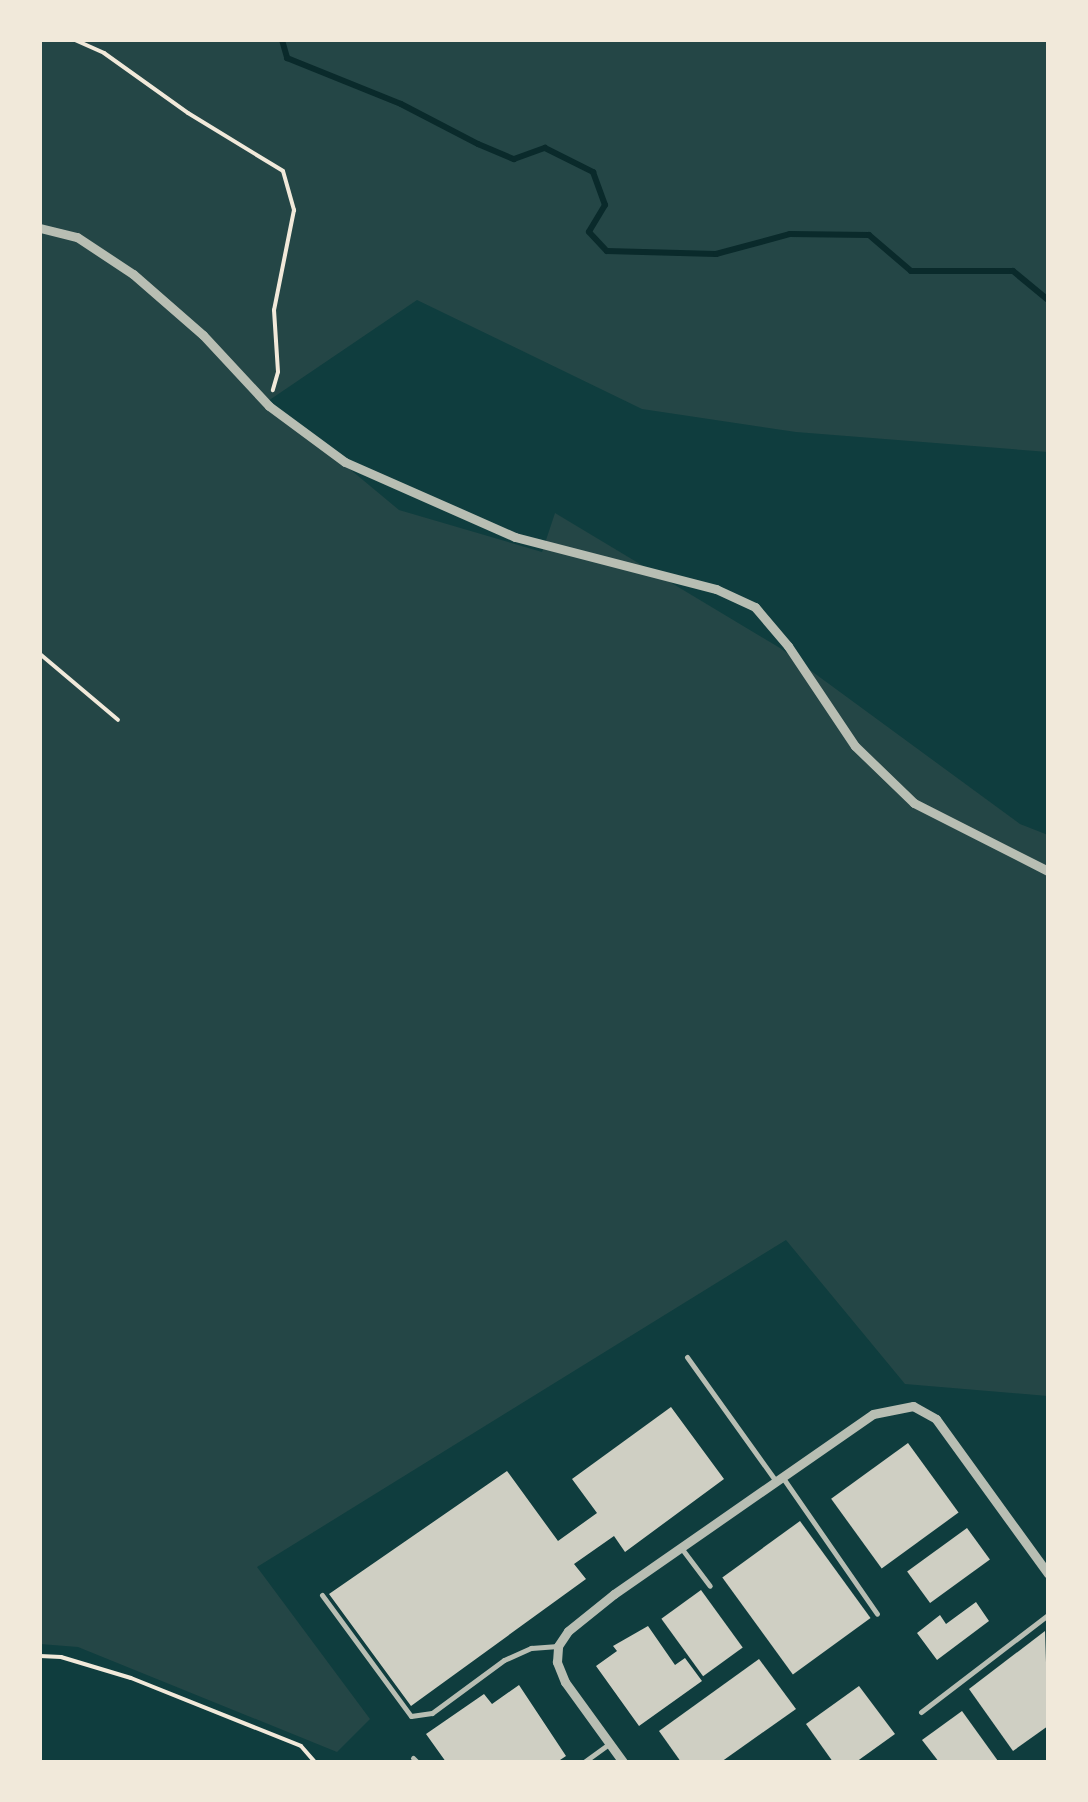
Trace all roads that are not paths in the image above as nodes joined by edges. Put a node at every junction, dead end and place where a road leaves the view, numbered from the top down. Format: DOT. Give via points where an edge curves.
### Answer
graph roads {
  1 [pos="40,228"];
  2 [pos="1048,872"];
  3 [pos="686,1357"];
  4 [pos="778,1478"];
  5 [pos="680,1547"];
  6 [pos="1048,1574"];
  7 [pos="710,1586"];
  8 [pos="322,1595"];
  9 [pos="877,1614"];
  10 [pos="1048,1615"];
  11 [pos="558,1646"];
  12 [pos="921,1712"];
  13 [pos="610,1743"];
  14 [pos="584,1762"];
  15 [pos="623,1762"];
  1 -- 2 [label="street" via="77,236 133,274 270,406 344,462 515,536 716,589 755,607 855,746 914,803"];
  3 -- 4 [label="lane"];
  4 -- 5 [label="street"];
  4 -- 6 [label="street" via="872,1414 913,1406 948,1432"];
  4 -- 9 [label="lane"];
  5 -- 7 [label="lane"];
  5 -- 11 [label="street" via="582,1617"];
  8 -- 11 [label="lane" via="411,1716 432,1713 504,1660"];
  10 -- 12 [label="lane"];
  11 -- 13 [label="street" via="565,1682"];
  13 -- 14 [label="lane"];
  13 -- 15 [label="street"];
}
